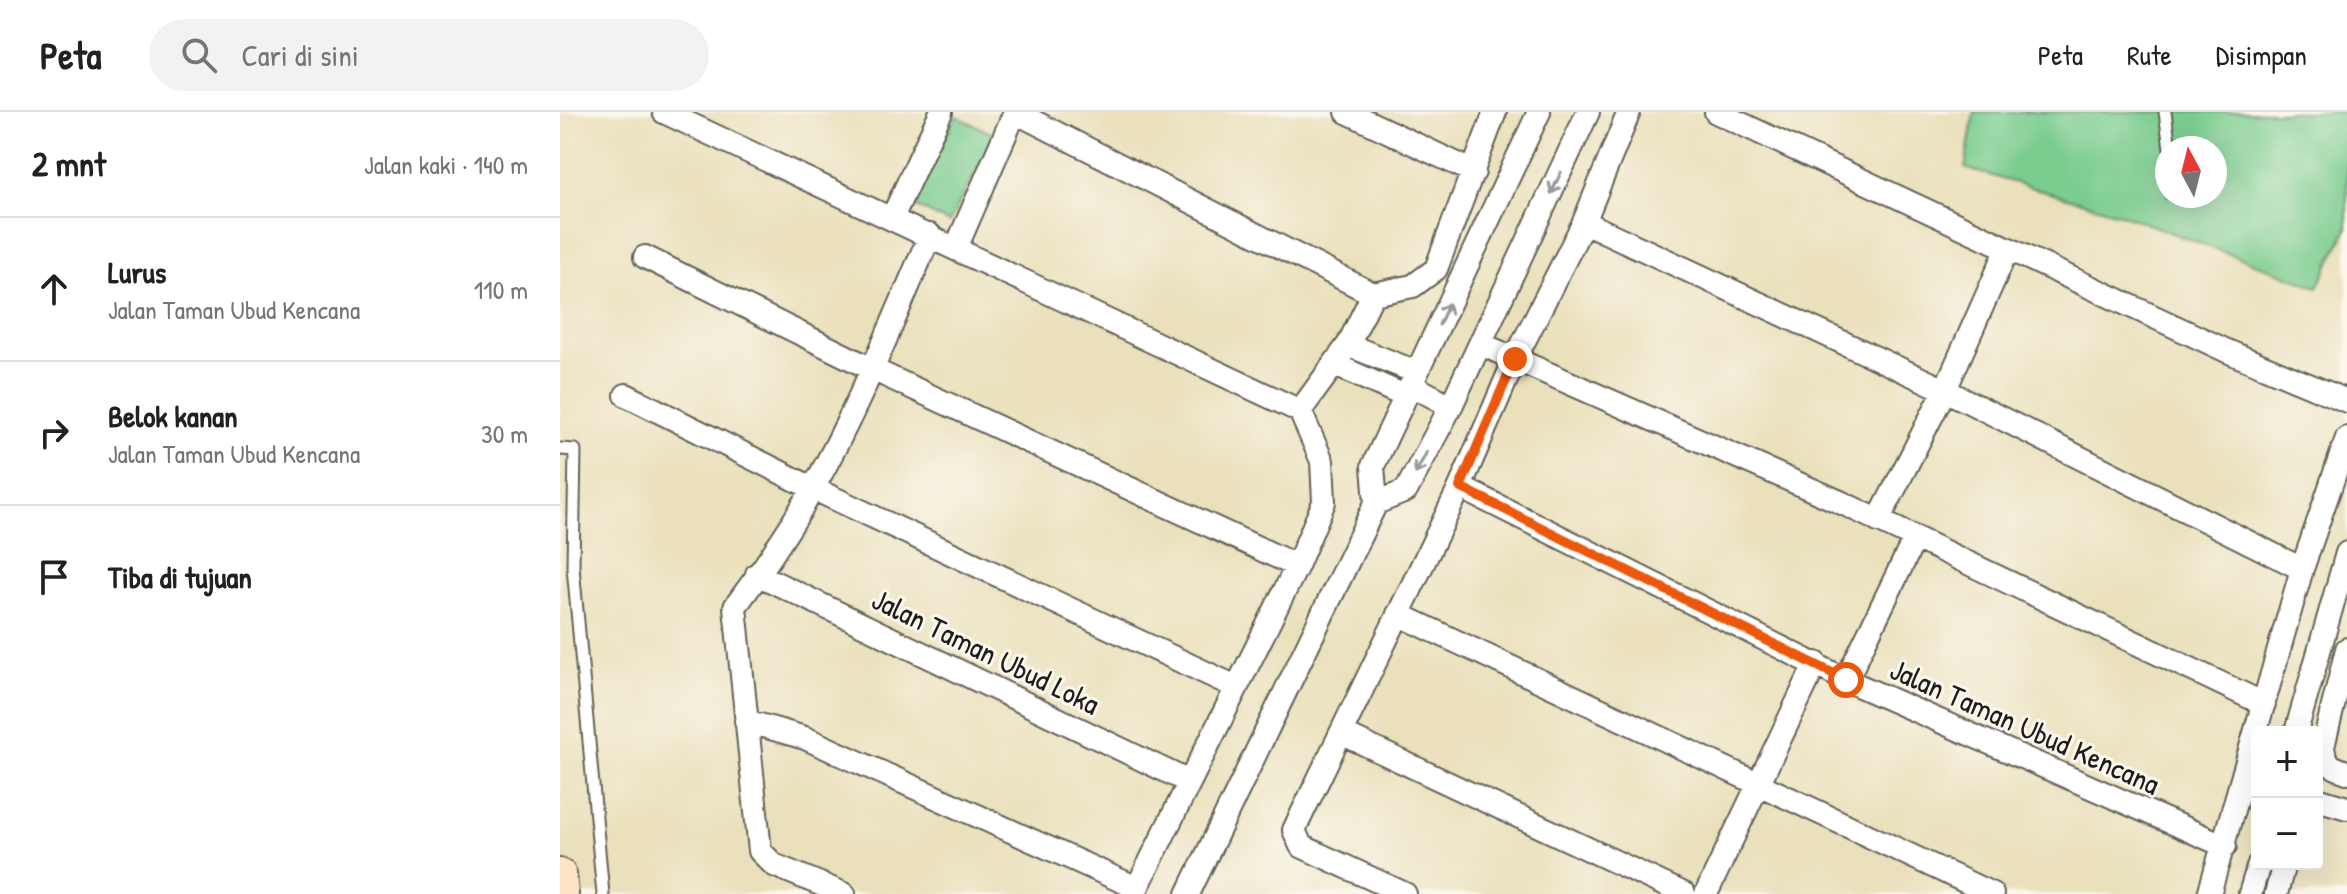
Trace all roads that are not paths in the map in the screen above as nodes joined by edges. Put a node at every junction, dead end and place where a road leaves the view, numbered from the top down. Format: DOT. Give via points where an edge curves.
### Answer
graph roads {
  1 [pos="664,112"];
  2 [pos="941,112"];
  3 [pos="1015,112"];
  4 [pos="1347,112"];
  5 [pos="1495,112"];
  6 [pos="1539,112"];
  7 [pos="1588,112"];
  8 [pos="1629,112"];
  9 [pos="1716,112"];
  10 [pos="2165,112"];
  11 [pos="2168,136"];
  12 [pos="1474,172"];
  13 [pos="892,218"];
  14 [pos="1584,222"];
  15 [pos="930,235"];
  16 [pos="956,248"];
  17 [pos="2007,250"];
  18 [pos="645,257"];
  19 [pos="1373,294"];
  20 [pos="1481,344"];
  21 [pos="1348,345"];
  22 [pos="1515,359"];
  23 [pos="1335,365"];
  24 [pos="872,369"];
  25 [pos="1411,385"];
  26 [pos="1945,390"];
  27 [pos="626,395"];
  28 [pos="2347,401"];
  29 [pos="1451,406"];
  30 [pos="1300,411"];
  31 [pos="2347,438"];
  32 [pos="560,449"];
  33 [pos="1460,487"];
  34 [pos="812,488"];
  35 [pos="1376,503"];
  36 [pos="1878,521"];
  37 [pos="1915,538"];
  38 [pos="2347,553"];
  39 [pos="1297,566"];
  40 [pos="2302,569"];
  41 [pos="757,574"];
  42 [pos="1398,614"];
  43 [pos="2347,649"];
  44 [pos="1816,663"];
  45 [pos="1846,680"];
  46 [pos="1236,687"];
  47 [pos="2264,704"];
  48 [pos="746,721"];
  49 [pos="2298,726"];
  50 [pos="1343,734"];
  51 [pos="2347,772"];
  52 [pos="1189,782"];
  53 [pos="1761,785"];
  54 [pos="2323,801"];
  55 [pos="2347,808"];
  56 [pos="2225,846"];
  57 [pos="2257,870"];
  58 [pos="2282,870"];
  59 [pos="560,875"];
  60 [pos="1136,891"];
  61 [pos="562,894"];
  62 [pos="603,894"];
  63 [pos="844,894"];
  64 [pos="1188,894"];
  65 [pos="1405,894"];
  66 [pos="1684,894"];
  67 [pos="1706,894"];
  68 [pos="1992,894"];
  69 [pos="2209,894"];
  70 [pos="2250,894"];
  71 [pos="2276,894"];
  1 -- 13 [label="street"];
  2 -- 13 [label="street"];
  3 -- 16 [label="street"];
  3 -- 19 [label="street"];
  4 -- 12 [label="street"];
  5 -- 12 [label="street"];
  25 -- 6 [label="street, one-way"];
  7 -- 20 [label="street, one-way"];
  8 -- 14 [label="street"];
  9 -- 17 [label="street"];
  10 -- 11 [label="lane"];
  12 -- 19 [label="street" via="1436,269 1413,286"];
  13 -- 15 [label="street"];
  14 -- 22 [label="street"];
  14 -- 26 [label="street"];
  15 -- 16 [label="street"];
  15 -- 24 [label="street"];
  16 -- 30 [label="street"];
  17 -- 26 [label="street"];
  17 -- 28 [label="street"];
  18 -- 24 [label="street"];
  19 -- 21 [label="street"];
  20 -- 22 [label="street"];
  20 -- 29 [label="street"];
  21 -- 23 [label="street"];
  21 -- 25 [label="street"];
  22 -- 33 [label="street"];
  22 -- 36 [label="street"];
  23 -- 25 [label="street"];
  23 -- 30 [label="street"];
  24 -- 34 [label="street"];
  24 -- 39 [label="street"];
  25 -- 29 [label="street"];
  25 -- 35 [label="street" via="1373,466"];
  26 -- 36 [label="street"];
  26 -- 40 [label="street"];
  27 -- 34 [label="street"];
  29 -- 35 [label="street, one-way" via="1406,491"];
  30 -- 39 [label="street" via="1322,461 1324,502"];
  31 -- 40 [label="street"];
  32 -- 62 [label="lane" via="575,450 573,567"];
  33 -- 42 [label="street"];
  33 -- 44 [label="street, Jalan Taman Ubud Kencana"];
  34 -- 41 [label="street"];
  34 -- 46 [label="street"];
  35 -- 64 [label="street"];
  36 -- 37 [label="street"];
  37 -- 45 [label="street"];
  37 -- 47 [label="street"];
  38 -- 49 [label="street"];
  39 -- 46 [label="street"];
  40 -- 47 [label="street"];
  41 -- 48 [label="street" via="735,607"];
  41 -- 52 [label="street, Jalan Taman Ubud Loka"];
  42 -- 50 [label="street"];
  42 -- 53 [label="street"];
  43 -- 51 [label="street" via="2323,747 2331,766"];
  44 -- 45 [label="street, Jalan Taman Ubud Kencana"];
  44 -- 53 [label="street"];
  45 -- 56 [label="street, Jalan Taman Ubud Kencana"];
  46 -- 52 [label="street"];
  47 -- 56 [label="street"];
  48 -- 60 [label="street" via="805,738"];
  48 -- 63 [label="street" via="760,851 774,865"];
  50 -- 65 [label="street" via="1294,830 1295,839"];
  50 -- 66 [label="street"];
  52 -- 60 [label="street"];
  53 -- 67 [label="street"];
  53 -- 68 [label="street"];
  54 -- 55 [label="street"];
  56 -- 69 [label="street"];
  57 -- 70 [label="street"];
  58 -- 71 [label="street"];
  59 -- 61 [label="main road"];
}
